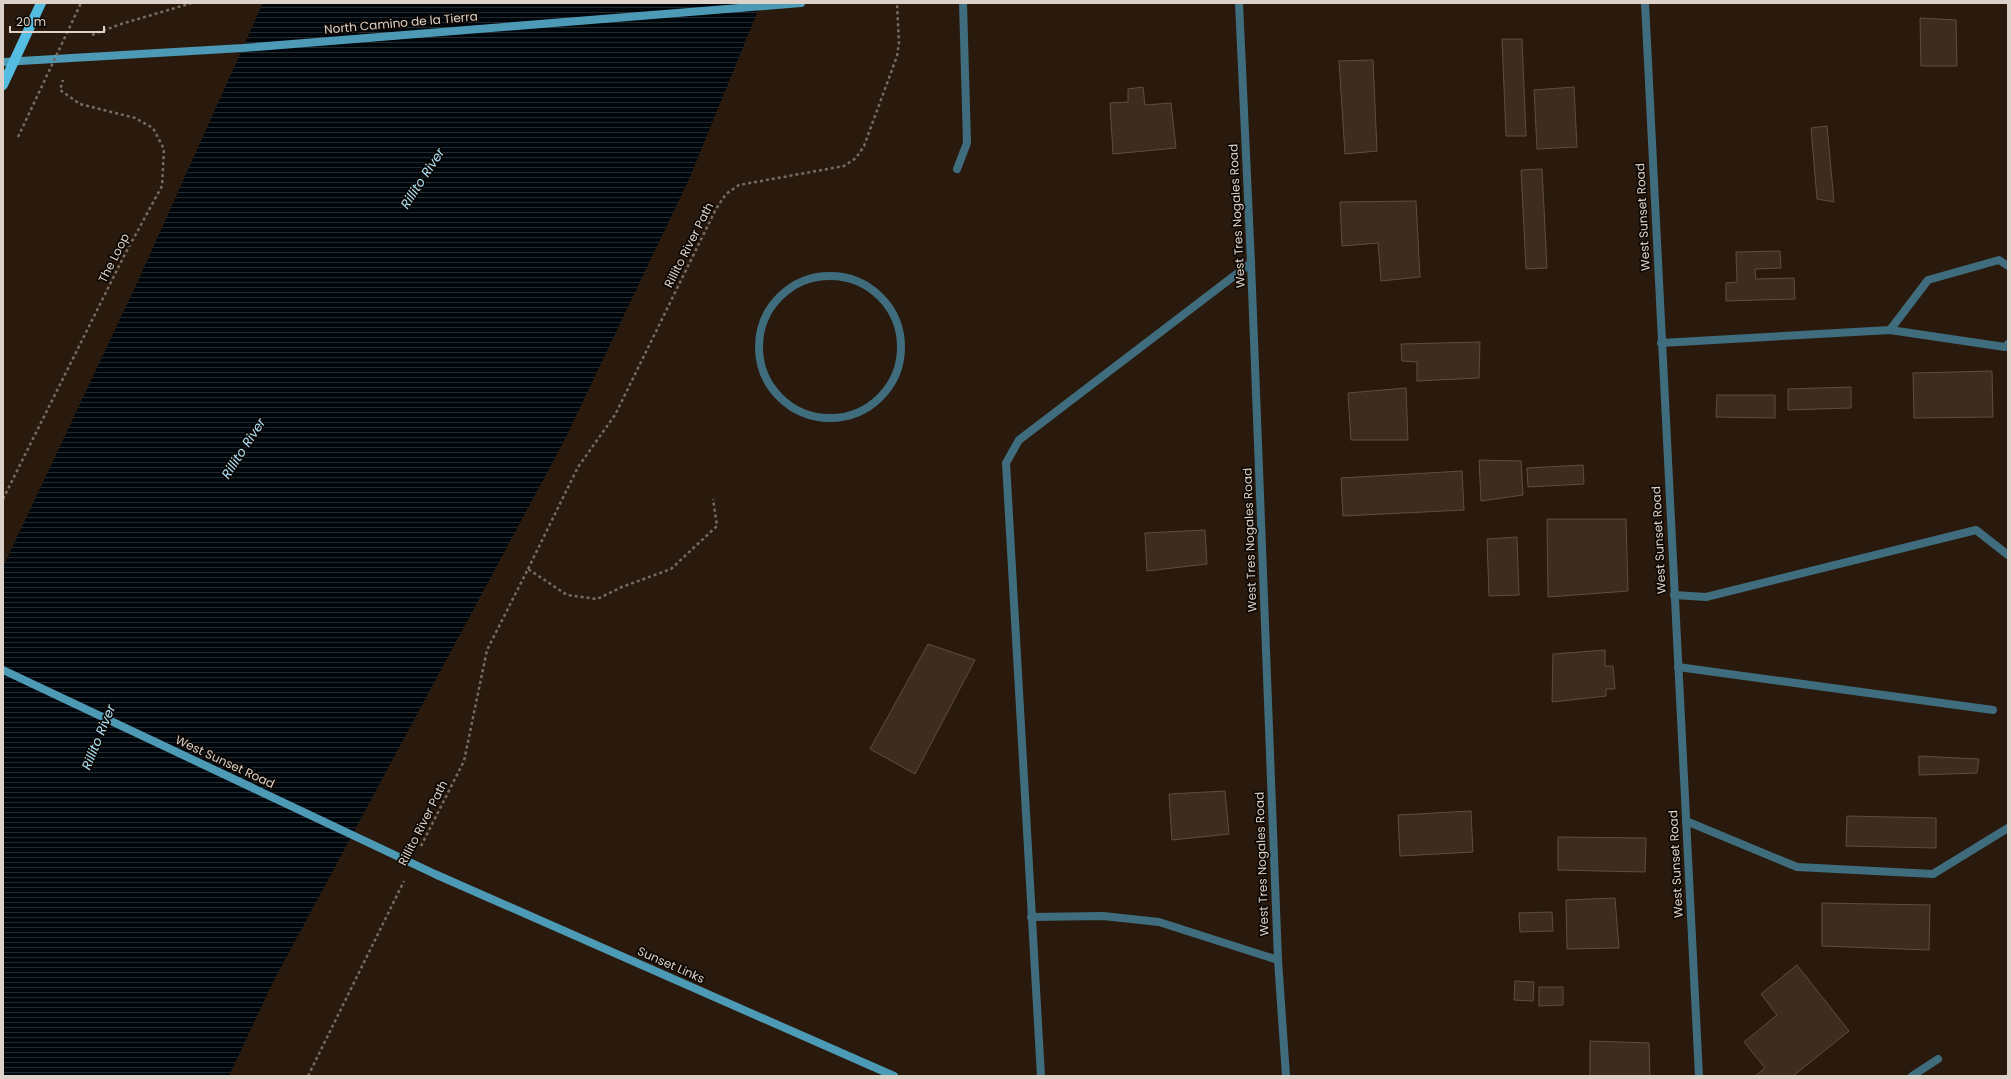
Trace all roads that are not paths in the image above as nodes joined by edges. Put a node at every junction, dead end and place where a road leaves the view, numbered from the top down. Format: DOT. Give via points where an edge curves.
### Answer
graph roads {
  1 [pos="41,3"];
  2 [pos="801,3"];
  3 [pos="963,3"];
  4 [pos="1239,3"];
  5 [pos="1645,3"];
  6 [pos="3,62"];
  7 [pos="3,85"];
  8 [pos="957,169"];
  9 [pos="1252,264"];
  10 [pos="2008,266"];
  11 [pos="1890,330"];
  12 [pos="1661,343"];
  13 [pos="2008,344"];
  14 [pos="782,400"];
  15 [pos="2008,555"];
  16 [pos="1674,596"];
  17 [pos="1678,667"];
  18 [pos="3,670"];
  19 [pos="1993,710"];
  20 [pos="1686,821"];
  21 [pos="2008,828"];
  22 [pos="437,875"];
  23 [pos="1031,917"];
  24 [pos="1278,960"];
  25 [pos="1938,1059"];
  26 [pos="894,1076"];
  27 [pos="1041,1076"];
  28 [pos="1286,1076"];
  29 [pos="1699,1076"];
  30 [pos="1912,1076"];
  1 -- 7 [label="main road, bridge"];
  2 -- 6 [label="main road, North Camino de la Tierra" via="243,48"];
  3 -- 8 [label="street" via="967,143"];
  4 -- 9 [label="street, West Tres Nogales Road"];
  5 -- 12 [label="street, West Sunset Road"];
  9 -- 23 [label="street" via="1019,440 1006,462"];
  9 -- 24 [label="street, West Tres Nogales Road"];
  10 -- 11 [label="street" via="1999,260 1928,280"];
  11 -- 12 [label="street"];
  11 -- 13 [label="street" via="2005,347"];
  12 -- 16 [label="street, West Sunset Road"];
  14 -- 14 [label="street" via="767,381 759,358 760,334 772,306 784,292 805,279 829,275 853,279 875,290 890,307 900,328 902,351 897,373 886,392 869,408 848,417 825,419 803,414"];
  15 -- 16 [label="street" via="1976,530 1706,597"];
  16 -- 17 [label="street, West Sunset Road"];
  17 -- 19 [label="street"];
  17 -- 20 [label="street, West Sunset Road"];
  18 -- 22 [label="main road, West Sunset Road, bridge"];
  20 -- 21 [label="street" via="1798,867 1933,874"];
  20 -- 29 [label="street, West Sunset Road"];
  22 -- 26 [label="main road, Sunset Links"];
  23 -- 24 [label="street" via="1102,916 1159,922"];
  23 -- 27 [label="street"];
  24 -- 28 [label="street, West Tres Nogales Road"];
  25 -- 30 [label="street"];
}
